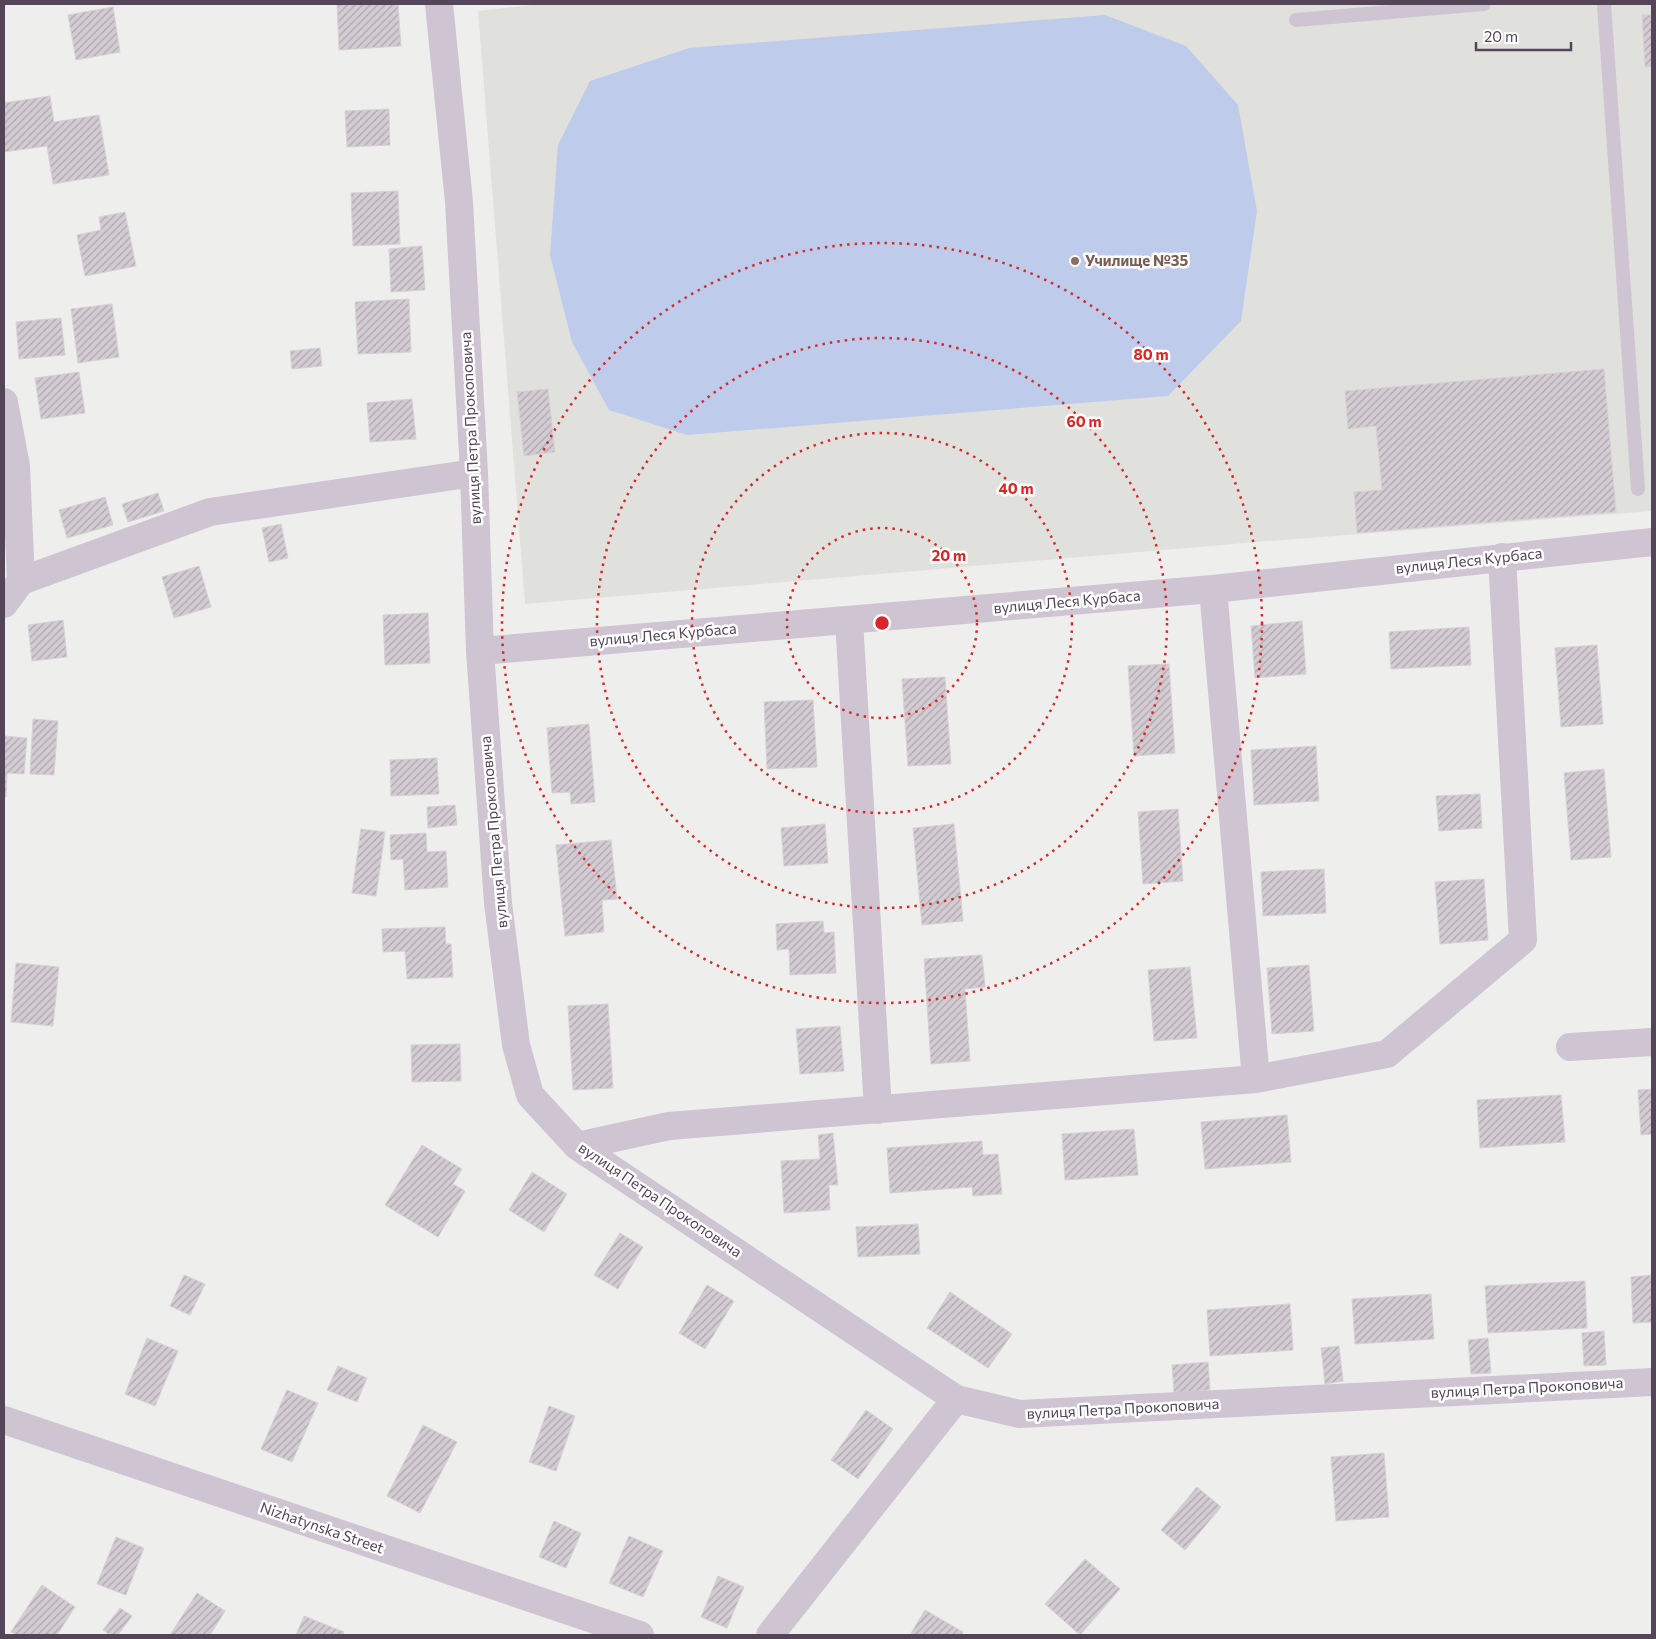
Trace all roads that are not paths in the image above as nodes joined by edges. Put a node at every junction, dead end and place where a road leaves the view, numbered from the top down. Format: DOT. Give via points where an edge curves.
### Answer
graph roads {
  1 [pos="439,4"];
  2 [pos="1484,4"];
  3 [pos="1604,4"];
  4 [pos="1296,20"];
  5 [pos="4,402"];
  6 [pos="474,473"];
  7 [pos="1638,489"];
  8 [pos="1652,542"];
  9 [pos="1502,557"];
  10 [pos="21,581"];
  11 [pos="1213,589"];
  12 [pos="4,604"];
  13 [pos="848,620"];
  14 [pos="480,651"];
  15 [pos="1652,1042"];
  16 [pos="1570,1047"];
  17 [pos="1256,1080"];
  18 [pos="878,1110"];
  19 [pos="576,1146"];
  20 [pos="1652,1382"];
  21 [pos="956,1399"];
  22 [pos="4,1420"];
  23 [pos="640,1635"];
  24 [pos="770,1635"];
  1 -- 6 [label="street, вулиця Петра Прокоповича" via="459,202"];
  2 -- 4 [label="lane"];
  3 -- 7 [label="lane"];
  5 -- 10 [label="street" via="16,466"];
  6 -- 10 [label="street" via="210,512"];
  6 -- 14 [label="street, вулиця Петра Прокоповича"];
  8 -- 9 [label="street, вулиця Леся Курбаса"];
  9 -- 11 [label="street, вулиця Леся Курбаса"];
  9 -- 17 [label="street" via="1523,940 1387,1054"];
  10 -- 12 [label="street"];
  11 -- 13 [label="street, вулиця Леся Курбаса"];
  11 -- 17 [label="street"];
  13 -- 14 [label="street, вулиця Леся Курбаса"];
  13 -- 18 [label="street"];
  14 -- 19 [label="street, вулиця Петра Прокоповича" via="498,903 516,1045 530,1095"];
  15 -- 16 [label="street"];
  17 -- 18 [label="street"];
  18 -- 19 [label="street" via="669,1126"];
  19 -- 21 [label="street, вулиця Петра Прокоповича"];
  20 -- 21 [label="street, вулиця Петра Прокоповича" via="1020,1414"];
  21 -- 24 [label="street"];
  22 -- 23 [label="street, Nizhatynska Street"];
}
